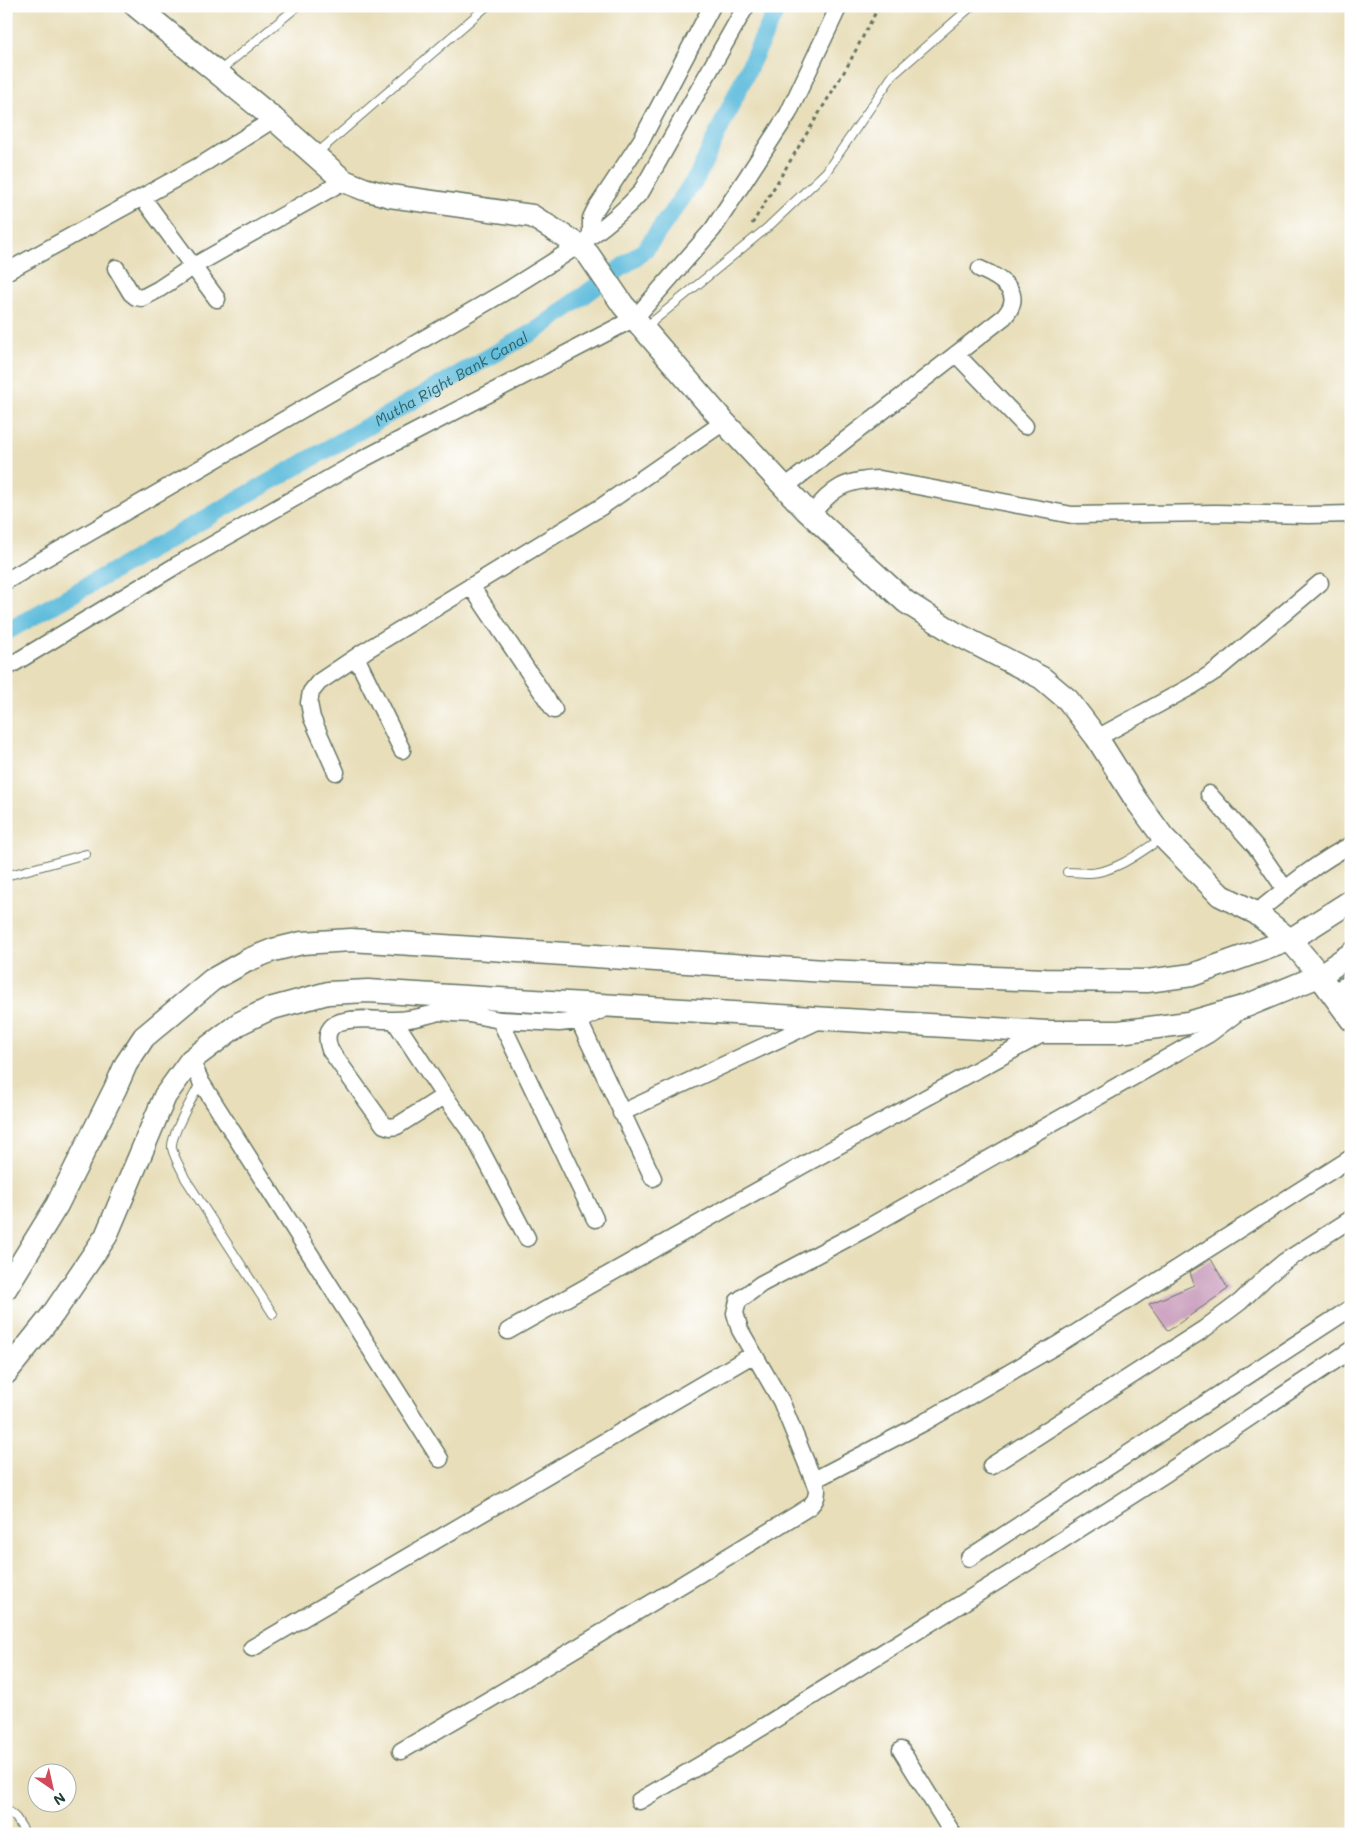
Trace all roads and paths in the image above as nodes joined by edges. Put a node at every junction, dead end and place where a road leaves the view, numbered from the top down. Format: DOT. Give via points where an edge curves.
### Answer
graph roads {
  1 [pos="136,6"];
  2 [pos="298,6"];
  3 [pos="487,6"];
  4 [pos="712,6"];
  5 [pos="746,6"];
  6 [pos="839,6"];
  7 [pos="879,6"];
  8 [pos="972,6"];
  9 [pos="217,73"];
  10 [pos="274,120"];
  11 [pos="315,156"];
  12 [pos="344,181"];
  13 [pos="142,197"];
  14 [pos="749,229"];
  15 [pos="586,245"];
  16 [pos="192,267"];
  17 [pos="116,268"];
  18 [pos="980,269"];
  19 [pos="6,272"];
  20 [pos="217,299"];
  21 [pos="634,317"];
  22 [pos="956,354"];
  23 [pos="724,422"];
  24 [pos="1025,426"];
  25 [pos="785,487"];
  26 [pos="1351,514"];
  27 [pos="811,515"];
  28 [pos="6,581"];
  29 [pos="1320,583"];
  30 [pos="471,586"];
  31 [pos="356,656"];
  32 [pos="6,668"];
  33 [pos="554,710"];
  34 [pos="1097,738"];
  35 [pos="402,750"];
  36 [pos="336,772"];
  37 [pos="1209,794"];
  38 [pos="1163,837"];
  39 [pos="1351,845"];
  40 [pos="86,854"];
  41 [pos="1067,872"];
  42 [pos="6,876"];
  43 [pos="1285,890"];
  44 [pos="1351,901"];
  45 [pos="1256,913"];
  46 [pos="1292,942"];
  47 [pos="1351,954"];
  48 [pos="1321,979"];
  49 [pos="1351,982"];
  50 [pos="465,996"];
  51 [pos="610,1006"];
  52 [pos="1246,1006"];
  53 [pos="438,1012"];
  54 [pos="824,1018"];
  55 [pos="1351,1019"];
  56 [pos="394,1020"];
  57 [pos="500,1020"];
  58 [pos="579,1021"];
  59 [pos="1046,1032"];
  60 [pos="191,1060"];
  61 [pos="201,1082"];
  62 [pos="444,1096"];
  63 [pos="621,1113"];
  64 [pos="1351,1158"];
  65 [pos="654,1178"];
  66 [pos="595,1219"];
  67 [pos="1351,1219"];
  68 [pos="527,1238"];
  69 [pos="6,1288"];
  70 [pos="1351,1308"];
  71 [pos="273,1314"];
  72 [pos="508,1331"];
  73 [pos="1351,1350"];
  74 [pos="754,1354"];
  75 [pos="6,1373"];
  76 [pos="440,1459"];
  77 [pos="991,1466"];
  78 [pos="814,1480"];
  79 [pos="969,1558"];
  80 [pos="252,1648"];
  81 [pos="901,1750"];
  82 [pos="401,1751"];
  83 [pos="639,1801"];
  84 [pos="6,1809"];
  85 [pos="26,1834"];
  86 [pos="953,1834"];
  1 -- 9 [label="street"];
  2 -- 9 [label="lane"];
  3 -- 11 [label="lane"];
  4 -- 15 [label="street" via="642,139 595,210"];
  5 -- 15 [label="street" via="641,192"];
  6 -- 21 [label="street" via="788,114 713,229"];
  7 -- 14 [label="path"];
  8 -- 21 [label="lane" via="893,75 826,172 768,227"];
  9 -- 10 [label="street"];
  10 -- 11 [label="street"];
  10 -- 13 [label="street"];
  11 -- 12 [label="street"];
  12 -- 15 [label="street" via="390,196 532,216"];
  12 -- 16 [label="street"];
  13 -- 16 [label="street"];
  13 -- 19 [label="street"];
  15 -- 21 [label="street"];
  15 -- 28 [label="street"];
  16 -- 17 [label="street" via="142,298 130,293"];
  16 -- 20 [label="street"];
  18 -- 22 [label="street" via="1003,282 1013,304 1004,317"];
  21 -- 23 [label="street"];
  21 -- 32 [label="street" via="364,458"];
  22 -- 24 [label="street"];
  22 -- 25 [label="street"];
  23 -- 25 [label="street"];
  23 -- 30 [label="street" via="601,507"];
  25 -- 27 [label="street"];
  26 -- 27 [label="street" via="1072,515 873,479 860,480 836,490 825,497"];
  27 -- 34 [label="street" via="906,602 953,632 1042,678 1068,700"];
  29 -- 34 [label="street" via="1217,670"];
  30 -- 31 [label="street"];
  30 -- 33 [label="street"];
  31 -- 35 [label="street"];
  31 -- 36 [label="street" via="319,682 311,692 312,718"];
  34 -- 38 [label="street"];
  37 -- 43 [label="street" via="1256,847"];
  38 -- 41 [label="lane" via="1110,868 1093,873"];
  38 -- 45 [label="street" via="1220,895"];
  39 -- 43 [label="street"];
  40 -- 42 [label="lane"];
  43 -- 45 [label="street"];
  44 -- 46 [label="street"];
  45 -- 46 [label="street"];
  46 -- 48 [label="street"];
  46 -- 69 [label="street" via="1192,975 1147,981 825,971 351,940 302,943 273,950 212,980 144,1037 126,1064 57,1205"];
  47 -- 48 [label="street"];
  48 -- 49 [label="street"];
  48 -- 52 [label="street"];
  48 -- 55 [label="street"];
  50 -- 51 [label="street"];
  50 -- 53 [label="street"];
  50 -- 60 [label="street" via="368,991 328,993 269,1010 240,1023"];
  51 -- 54 [label="street"];
  51 -- 58 [label="street"];
  52 -- 59 [label="street" via="1188,1023 1146,1029"];
  52 -- 74 [label="street" via="1209,1034 743,1296 735,1313 740,1330"];
  53 -- 56 [label="street"];
  53 -- 57 [label="street"];
  54 -- 59 [label="street"];
  54 -- 63 [label="street"];
  56 -- 62 [label="street"];
  56 -- 62 [label="street" via="355,1018 337,1024 329,1031 327,1042 330,1050 379,1119 390,1127 397,1126"];
  57 -- 58 [label="street" via="559,1024"];
  57 -- 66 [label="street"];
  58 -- 63 [label="street"];
  59 -- 72 [label="street"];
  60 -- 61 [label="street"];
  60 -- 75 [label="street" via="165,1096 106,1236 53,1314"];
  61 -- 71 [label="lane" via="175,1134 172,1146 175,1156 185,1178"];
  61 -- 76 [label="street"];
  62 -- 68 [label="street" via="474,1137"];
  63 -- 65 [label="street"];
  64 -- 78 [label="street" via="1057,1345 923,1423"];
  67 -- 77 [label="street" via="1284,1262 1217,1320"];
  70 -- 79 [label="street"];
  73 -- 83 [label="street" via="1014,1571"];
  74 -- 78 [label="street" via="781,1401"];
  74 -- 80 [label="street"];
  78 -- 82 [label="street" via="817,1497 808,1507 511,1688"];
  81 -- 86 [label="street"];
  84 -- 85 [label="lane"];
}
